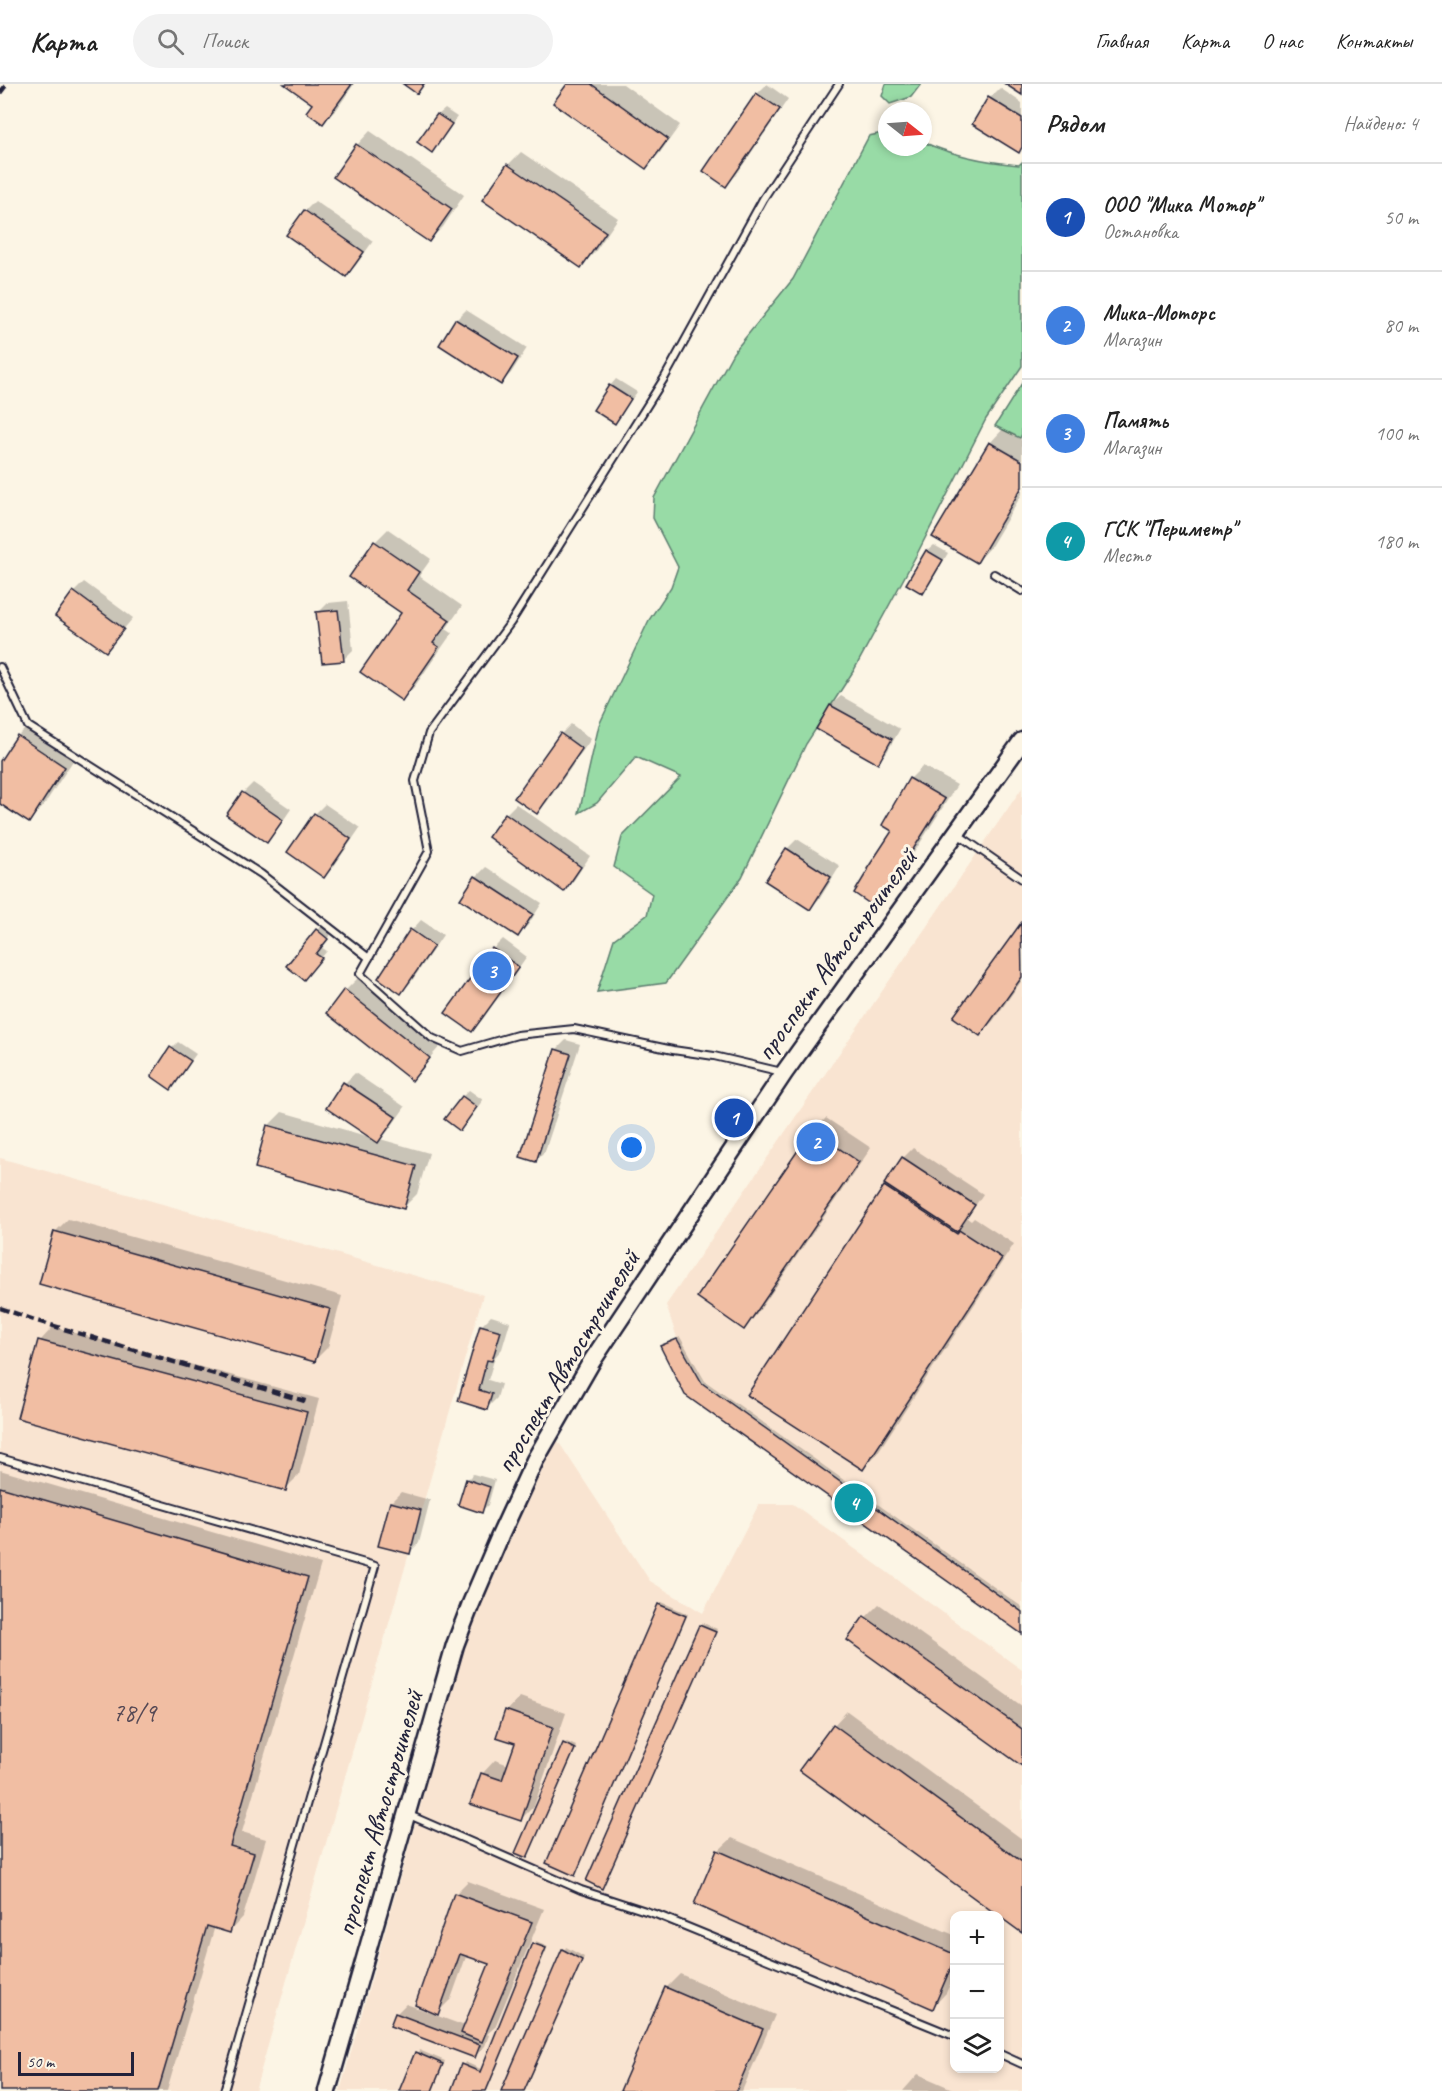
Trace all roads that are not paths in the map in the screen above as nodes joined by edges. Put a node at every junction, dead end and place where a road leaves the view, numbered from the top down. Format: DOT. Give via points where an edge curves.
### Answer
graph roads {
  1 [pos="839,84"];
  2 [pos="994,574"];
  3 [pos="1022,591"];
  4 [pos="0,667"];
  5 [pos="1022,741"];
  6 [pos="956,833"];
  7 [pos="1022,879"];
  8 [pos="369,957"];
  9 [pos="784,1073"];
  10 [pos="0,1458"];
  11 [pos="406,1813"];
  12 [pos="950,2034"];
  13 [pos="1004,2057"];
  14 [pos="1022,2064"];
  15 [pos="224,2091"];
  16 [pos="327,2091"];
  1 -- 8 [label="lane" via="763,198 665,376 517,613 429,733 415,781 429,851"];
  2 -- 3 [label="lane"];
  4 -- 8 [label="lane" via="28,726 261,874"];
  5 -- 6 [label="main road, проспект Автостроителей"];
  6 -- 7 [label="lane"];
  6 -- 9 [label="main road, проспект Автостроителей"];
  8 -- 9 [label="lane" via="360,974 432,1038 462,1051 517,1035 574,1029"];
  9 -- 11 [label="main road, проспект Автостроителей" via="592,1361 535,1460 455,1645"];
  10 -- 15 [label="lane" via="375,1566"];
  11 -- 12 [label="lane" via="581,1890 658,1915"];
  11 -- 16 [label="main road, проспект Автостроителей"];
  13 -- 14 [label="lane"];
}
